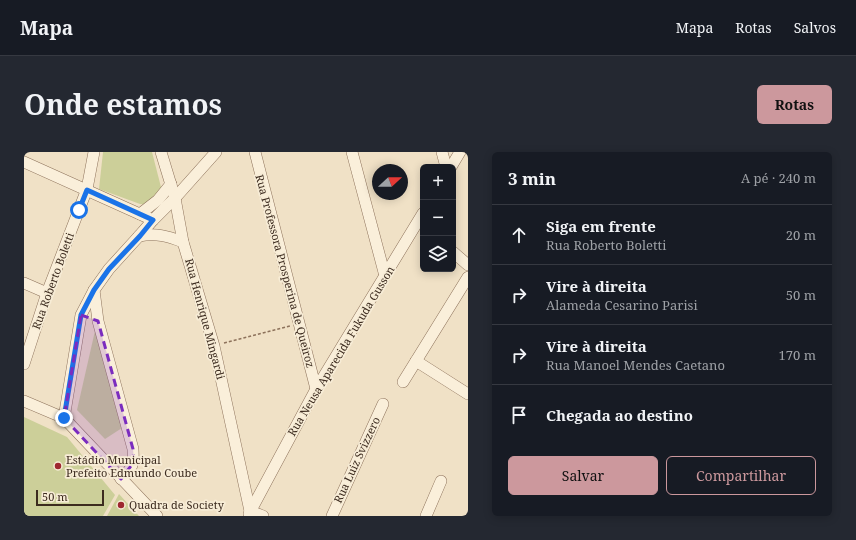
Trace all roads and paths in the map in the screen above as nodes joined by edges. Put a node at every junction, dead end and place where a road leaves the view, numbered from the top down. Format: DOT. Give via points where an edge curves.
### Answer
graph roads {
  1 [pos="94,152"];
  2 [pos="161,152"];
  3 [pos="216,152"];
  4 [pos="254,152"];
  5 [pos="352,152"];
  6 [pos="442,152"];
  7 [pos="460,152"];
  8 [pos="24,162"];
  9 [pos="445,164"];
  10 [pos="453,164"];
  11 [pos="171,184"];
  12 [pos="87,190"];
  13 [pos="175,198"];
  14 [pos="140,214"];
  15 [pos="153,220"];
  16 [pos="420,222"];
  17 [pos="140,236"];
  18 [pos="183,242"];
  19 [pos="456,255"];
  20 [pos="468,265"];
  21 [pos="385,276"];
  22 [pos="468,277"];
  23 [pos="24,283"];
  24 [pos="94,290"];
  25 [pos="47,292"];
  26 [pos="81,315"];
  27 [pos="98,321"];
  28 [pos="299,324"];
  29 [pos="214,346"];
  30 [pos="416,361"];
  31 [pos="24,364"];
  32 [pos="403,382"];
  33 [pos="316,389"];
  34 [pos="468,394"];
  35 [pos="24,401"];
  36 [pos="383,404"];
  37 [pos="64,418"];
  38 [pos="121,479"];
  39 [pos="441,481"];
  40 [pos="249,513"];
  41 [pos="157,516"];
  42 [pos="263,516"];
  43 [pos="332,516"];
  44 [pos="426,516"];
  1 -- 12 [label="street, Rua Roberto Boletti"];
  2 -- 11 [label="street, Rua Henrique Mingardi"];
  3 -- 13 [label="street"];
  4 -- 28 [label="street, Rua Professora Prosperina de Queiroz"];
  5 -- 21 [label="street"];
  6 -- 9 [label="street"];
  7 -- 10 [label="street"];
  8 -- 12 [label="street"];
  11 -- 13 [label="street, Rua Henrique Mingardi"];
  11 -- 14 [label="street" via="158,200"];
  12 -- 14 [label="street"];
  12 -- 25 [label="street, Rua Roberto Boletti"];
  13 -- 15 [label="street"];
  13 -- 18 [label="street, Rua Henrique Mingardi"];
  14 -- 15 [label="street"];
  15 -- 17 [label="street"];
  16 -- 21 [label="street, Rua Neusa Aparecida Fukuda Gusson"];
  17 -- 18 [label="street" via="162,234"];
  17 -- 24 [label="street" via="109,269"];
  18 -- 29 [label="street, Rua Henrique Mingardi"];
  19 -- 20 [label="street"];
  21 -- 33 [label="street, Rua Neusa Aparecida Fukuda Gusson"];
  22 -- 30 [label="street"];
  23 -- 25 [label="street"];
  24 -- 26 [label="street"];
  24 -- 27 [label="street"];
  25 -- 31 [label="street, Rua Roberto Boletti"];
  26 -- 27 [label="street"];
  26 -- 37 [label="street"];
  27 -- 38 [label="street" via="133,448 134,462 130,471"];
  28 -- 29 [label="path"];
  28 -- 33 [label="street, Rua Professora Prosperina de Queiroz"];
  29 -- 40 [label="street, Rua Henrique Mingardi"];
  30 -- 32 [label="street"];
  30 -- 34 [label="street"];
  33 -- 40 [label="street, Rua Neusa Aparecida Fukuda Gusson"];
  35 -- 37 [label="street"];
  36 -- 43 [label="street, Rua Luiz Svizzero"];
  37 -- 38 [label="street"];
  38 -- 41 [label="street"];
  39 -- 44 [label="street"];
  40 -- 42 [label="street"];
}
